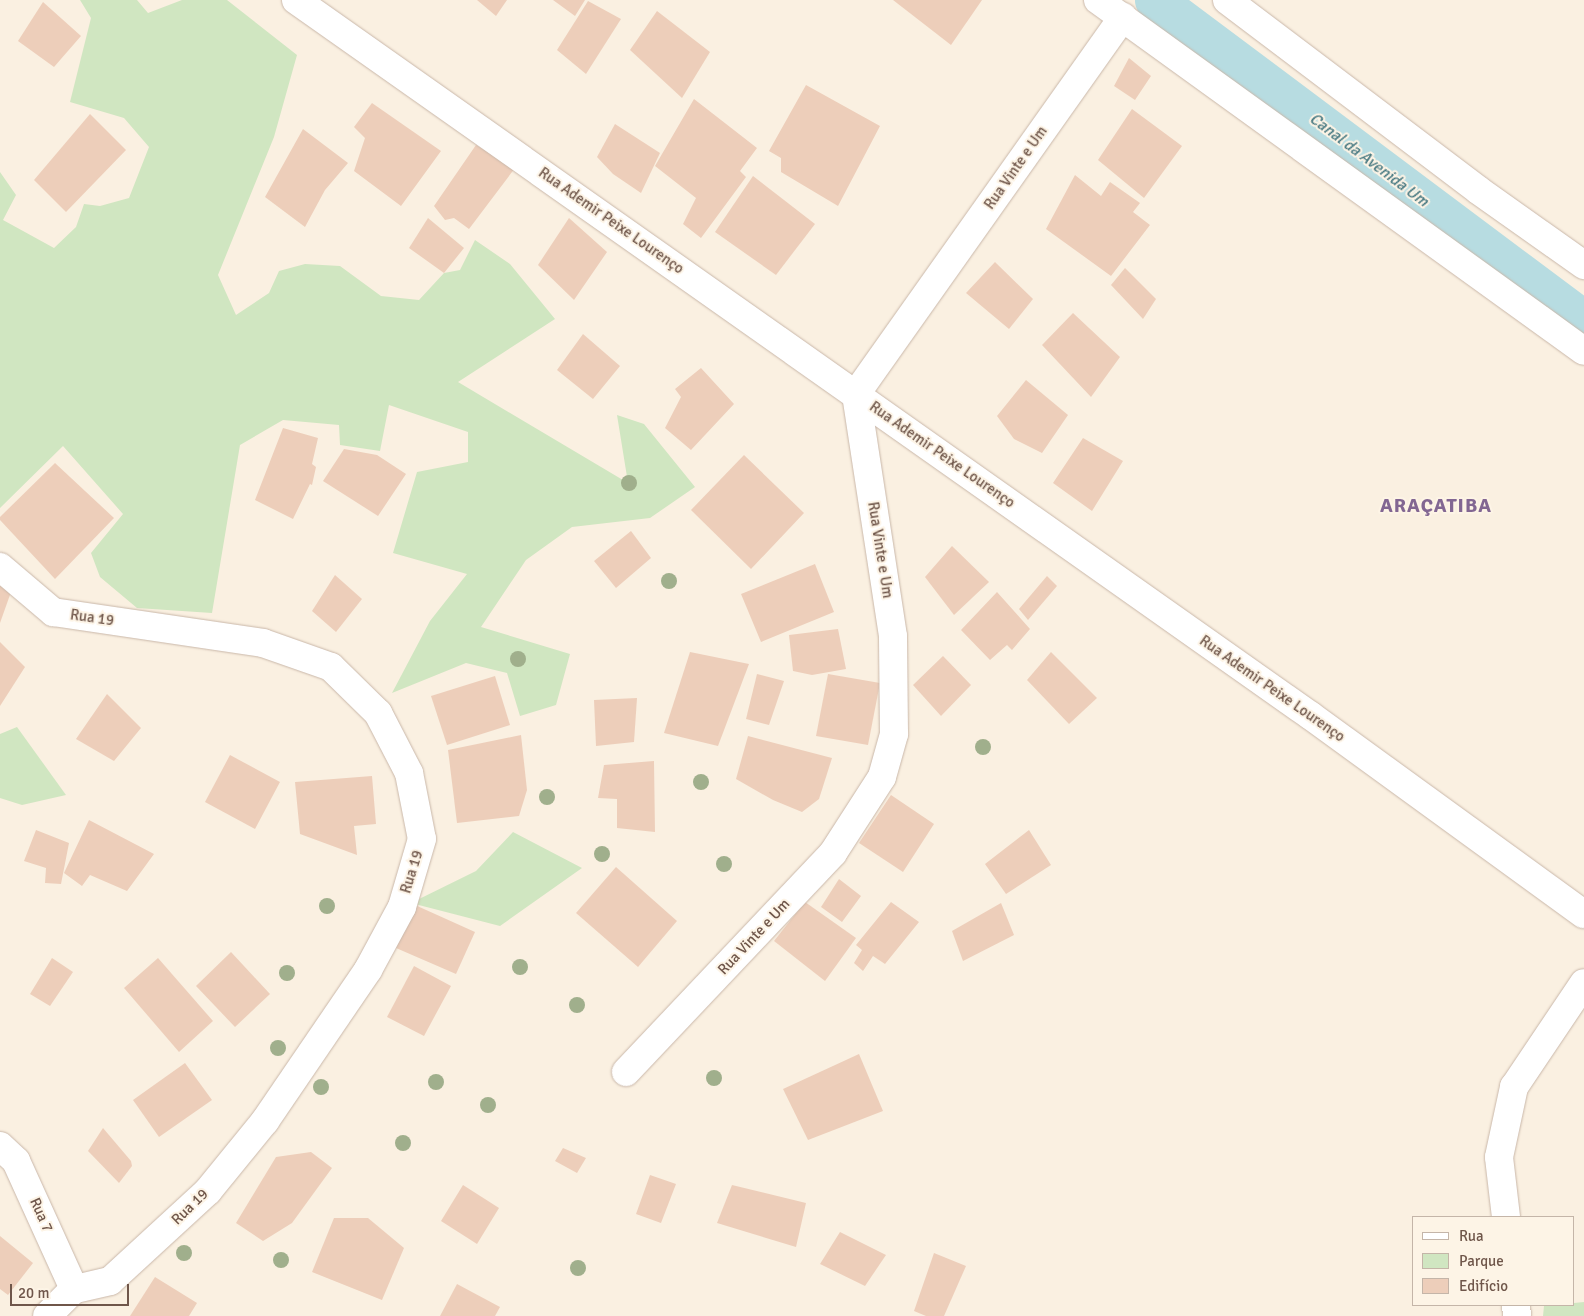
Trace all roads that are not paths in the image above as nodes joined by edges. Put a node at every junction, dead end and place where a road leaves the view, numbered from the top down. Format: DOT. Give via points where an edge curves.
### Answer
graph roads {
  1 [pos="296,0"];
  2 [pos="1098,0"];
  3 [pos="1227,0"];
  4 [pos="1123,17"];
  5 [pos="1584,264"];
  6 [pos="1584,351"];
  7 [pos="856,394"];
  8 [pos="0,568"];
  9 [pos="1584,914"];
  10 [pos="1584,984"];
  11 [pos="626,1072"];
  12 [pos="0,1146"];
  13 [pos="1506,1216"];
  14 [pos="74,1289"];
  15 [pos="47,1316"];
  1 -- 7 [label="street, Rua Ademir Peixe Lourenço"];
  2 -- 4 [label="street"];
  3 -- 5 [label="street" via="1478,190"];
  4 -- 6 [label="street"];
  4 -- 7 [label="street, Rua Vinte e Um"];
  7 -- 9 [label="street, Rua Ademir Peixe Lourenço"];
  7 -- 11 [label="street, Rua Vinte e Um" via="893,636 894,734 882,777 833,853"];
  8 -- 14 [label="street, Rua 19" via="53,612 263,643 331,667 378,713 409,773 422,840 402,907 368,970 265,1121 208,1191 110,1281"];
  10 -- 13 [label="street" via="1514,1087 1499,1157"];
  12 -- 14 [label="street, Rua 7" via="16,1161"];
  14 -- 15 [label="street"];
}
